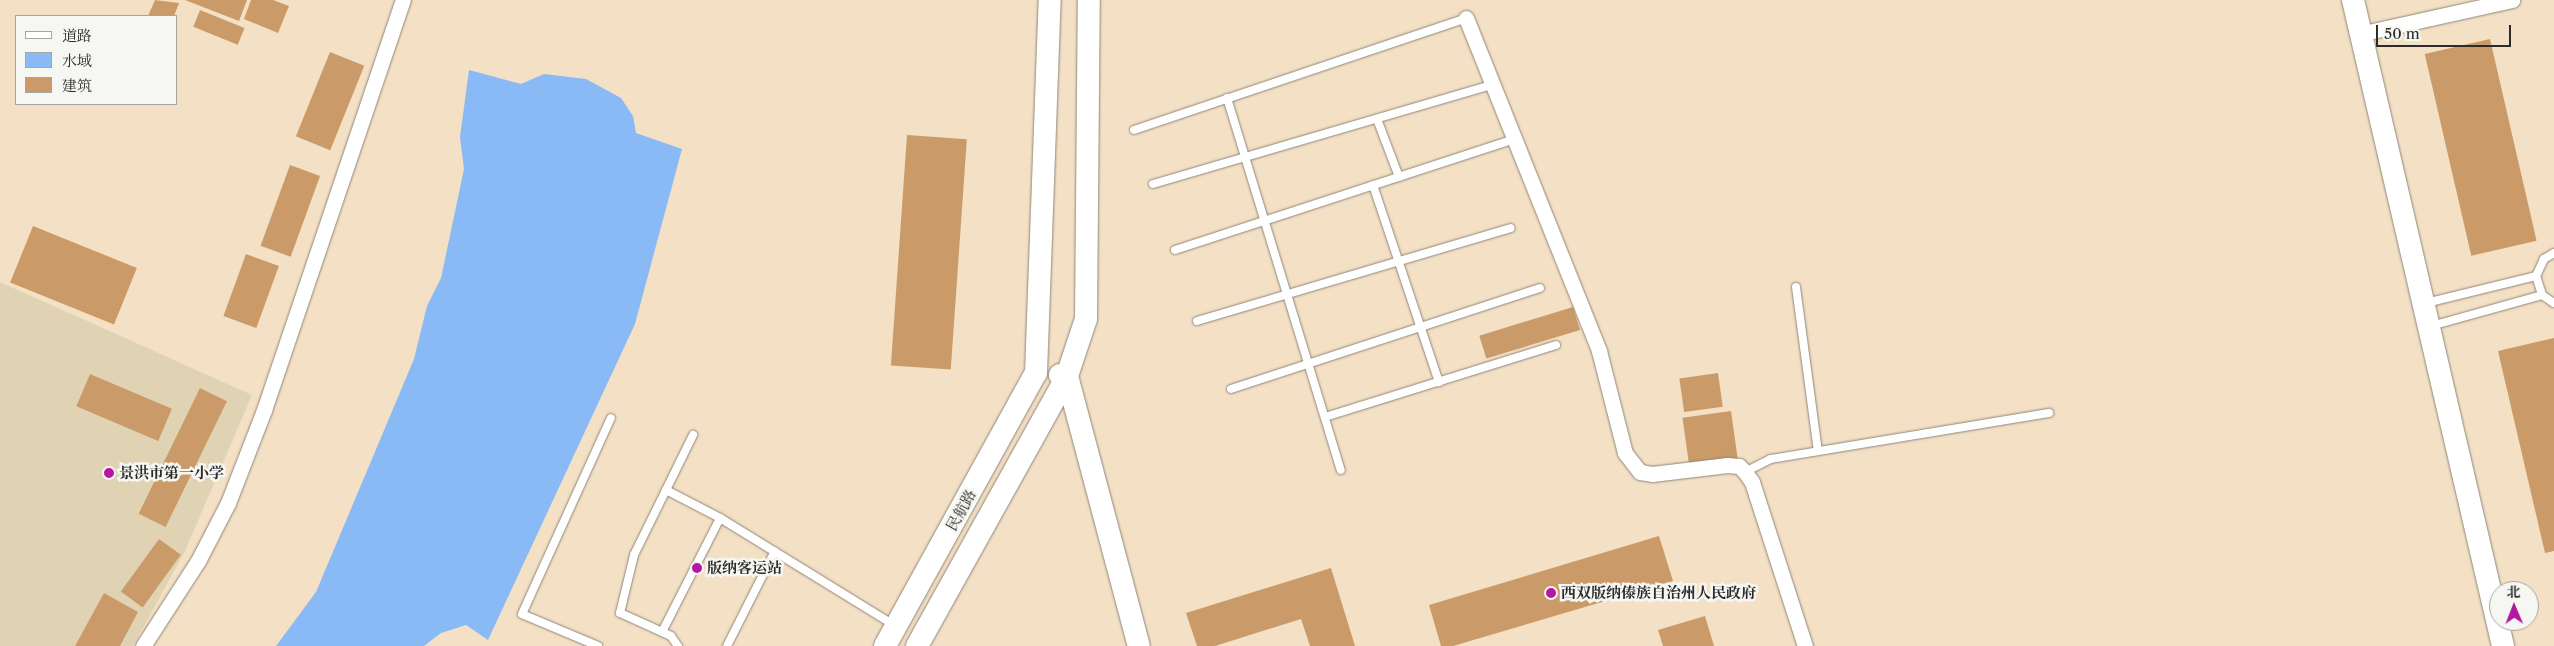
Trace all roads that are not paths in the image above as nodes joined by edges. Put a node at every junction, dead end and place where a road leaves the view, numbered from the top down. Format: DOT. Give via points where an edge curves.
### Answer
graph roads {
  1 [pos="403,0"];
  2 [pos="1050,0"];
  3 [pos="1089,0"];
  4 [pos="2353,0"];
  5 [pos="2512,0"];
  6 [pos="1466,18"];
  7 [pos="2359,34"];
  8 [pos="1492,85"];
  9 [pos="1227,98"];
  10 [pos="1377,119"];
  11 [pos="1134,130"];
  12 [pos="1514,139"];
  13 [pos="1246,159"];
  14 [pos="1399,177"];
  15 [pos="1153,184"];
  16 [pos="1373,185"];
  17 [pos="1265,221"];
  18 [pos="1510,228"];
  19 [pos="1175,250"];
  20 [pos="2554,253"];
  21 [pos="1398,261"];
  22 [pos="2536,276"];
  23 [pos="1796,287"];
  24 [pos="1540,288"];
  25 [pos="1288,294"];
  26 [pos="2542,295"];
  27 [pos="2554,303"];
  28 [pos="2421,304"];
  29 [pos="1197,321"];
  30 [pos="1421,326"];
  31 [pos="2427,327"];
  32 [pos="1556,345"];
  33 [pos="1309,363"];
  34 [pos="1036,373"];
  35 [pos="1067,376"];
  36 [pos="1439,382"];
  37 [pos="1230,388"];
  38 [pos="2048,413"];
  39 [pos="1326,417"];
  40 [pos="612,418"];
  41 [pos="693,435"];
  42 [pos="1818,452"];
  43 [pos="1341,470"];
  44 [pos="1745,472"];
  45 [pos="666,490"];
  46 [pos="720,518"];
  47 [pos="775,551"];
  48 [pos="896,626"];
  49 [pos="662,632"];
  50 [pos="143,646"];
  51 [pos="598,646"];
  52 [pos="678,646"];
  53 [pos="727,646"];
  54 [pos="885,646"];
  55 [pos="917,646"];
  56 [pos="1139,646"];
  57 [pos="1805,646"];
  58 [pos="2503,646"];
  1 -- 50 [label="street" via="264,410 228,503 198,561"];
  2 -- 34 [label="main road"];
  3 -- 35 [label="main road, 民航路" via="1086,319"];
  4 -- 7 [label="main road"];
  5 -- 7 [label="street"];
  6 -- 8 [label="street"];
  6 -- 9 [label="lane"];
  7 -- 28 [label="main road"];
  8 -- 10 [label="lane"];
  8 -- 12 [label="street"];
  9 -- 11 [label="lane"];
  9 -- 13 [label="lane"];
  10 -- 13 [label="lane"];
  10 -- 14 [label="lane"];
  12 -- 14 [label="lane"];
  12 -- 44 [label="street" via="1599,351 1631,463 1640,472 1652,474 1727,465 1739,466"];
  13 -- 15 [label="lane"];
  13 -- 17 [label="lane"];
  14 -- 16 [label="lane"];
  16 -- 17 [label="lane"];
  16 -- 21 [label="lane"];
  17 -- 19 [label="lane"];
  17 -- 25 [label="lane"];
  18 -- 21 [label="lane"];
  20 -- 22 [label="lane" via="2544,259"];
  21 -- 25 [label="lane"];
  21 -- 30 [label="lane"];
  22 -- 26 [label="lane"];
  22 -- 28 [label="lane"];
  23 -- 42 [label="lane"];
  24 -- 30 [label="lane"];
  25 -- 29 [label="lane"];
  25 -- 33 [label="lane"];
  26 -- 27 [label="lane"];
  26 -- 31 [label="lane"];
  28 -- 31 [label="main road"];
  30 -- 33 [label="lane"];
  30 -- 36 [label="lane"];
  31 -- 58 [label="main road"];
  32 -- 36 [label="lane"];
  33 -- 37 [label="lane"];
  33 -- 39 [label="lane"];
  34 -- 35 [label="main road"];
  34 -- 48 [label="main road, 民航路"];
  35 -- 55 [label="main road, 民航路"];
  35 -- 56 [label="main road"];
  36 -- 39 [label="lane"];
  38 -- 42 [label="lane"];
  39 -- 43 [label="lane"];
  40 -- 51 [label="lane" via="522,614"];
  41 -- 45 [label="lane"];
  42 -- 44 [label="lane" via="1771,460"];
  44 -- 57 [label="street" via="1752,482"];
  45 -- 46 [label="lane"];
  45 -- 49 [label="lane" via="634,555 620,613"];
  46 -- 47 [label="lane"];
  46 -- 49 [label="lane"];
  47 -- 48 [label="lane"];
  47 -- 53 [label="lane"];
  48 -- 54 [label="main road, 民航路"];
  49 -- 52 [label="lane"];
}
